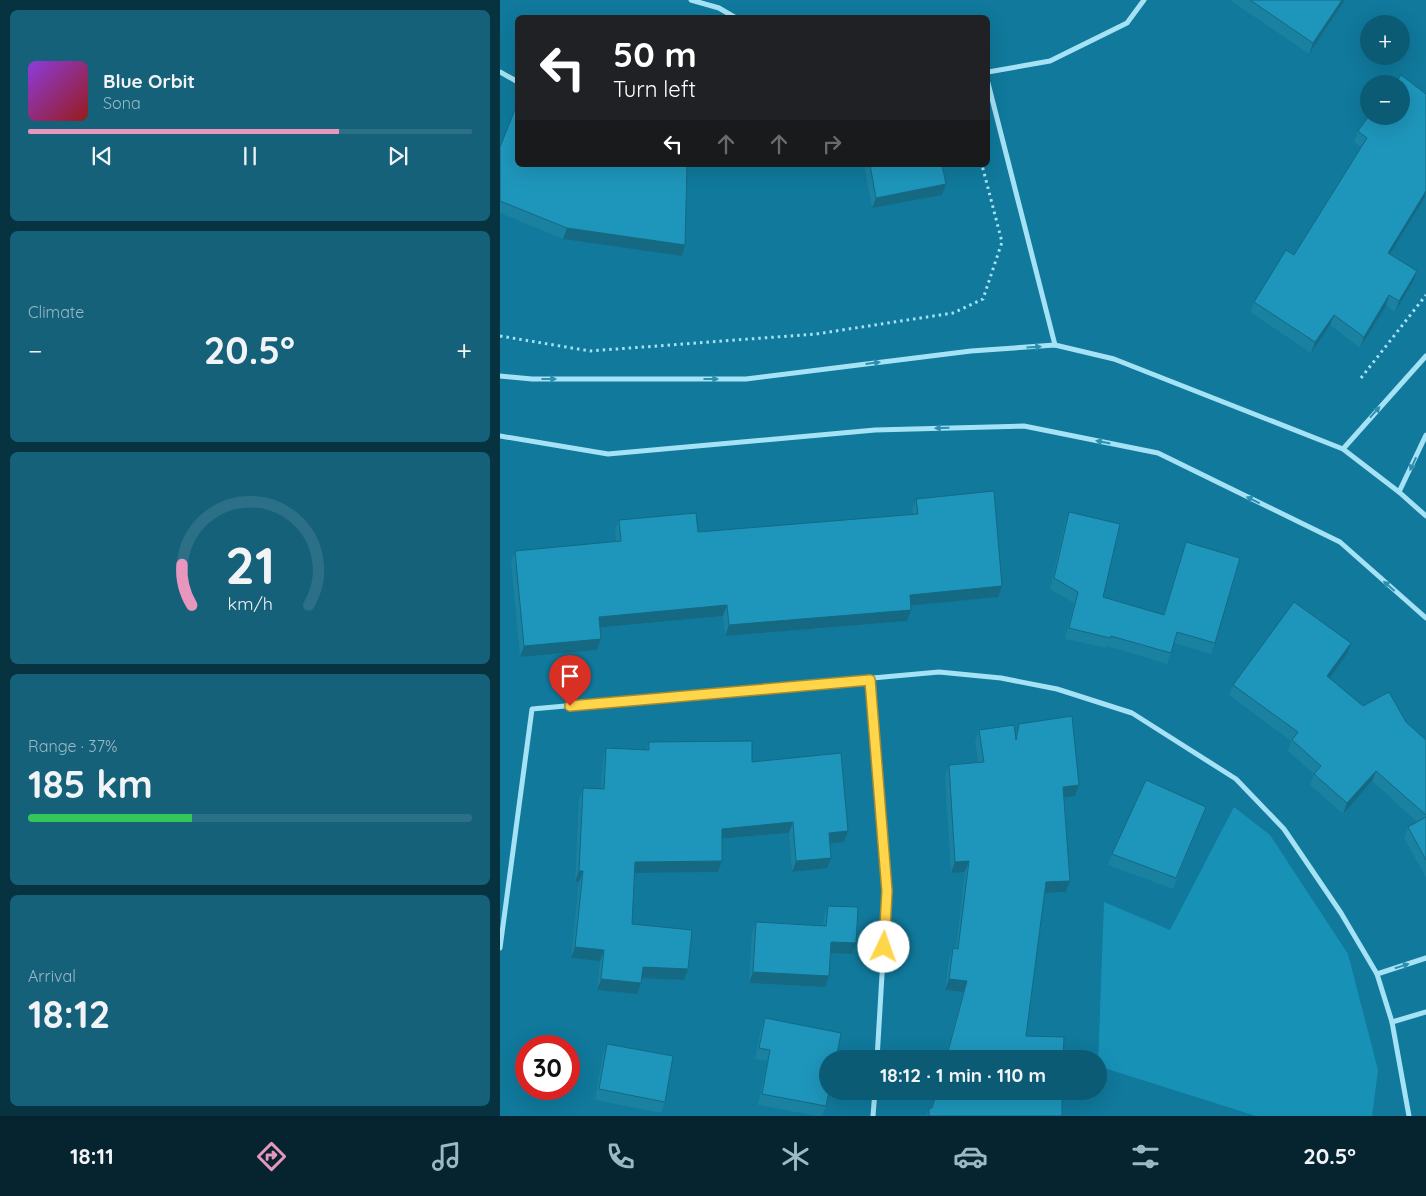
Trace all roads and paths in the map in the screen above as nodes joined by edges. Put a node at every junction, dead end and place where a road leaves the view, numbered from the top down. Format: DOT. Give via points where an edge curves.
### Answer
graph roads {
  1 [pos="691,0"];
  2 [pos="1144,0"];
  3 [pos="731,15"];
  4 [pos="500,72"];
  5 [pos="990,72"];
  6 [pos="515,80"];
  7 [pos="990,91"];
  8 [pos="983,167"];
  9 [pos="1426,295"];
  10 [pos="500,336"];
  11 [pos="1055,345"];
  12 [pos="1426,356"];
  13 [pos="500,376"];
  14 [pos="1361,378"];
  15 [pos="1426,435"];
  16 [pos="500,436"];
  17 [pos="1343,448"];
  18 [pos="1400,492"];
  19 [pos="1426,516"];
  20 [pos="1426,618"];
  21 [pos="870,680"];
  22 [pos="500,948"];
  23 [pos="1426,958"];
  24 [pos="1377,974"];
  25 [pos="1426,1012"];
  26 [pos="1392,1022"];
  27 [pos="878,1050"];
  28 [pos="875,1100"];
  29 [pos="873,1116"];
  30 [pos="1409,1116"];
  1 -- 3 [label="street"];
  2 -- 5 [label="street" via="1127,23 1050,61"];
  4 -- 6 [label="street"];
  7 -- 11 [label="street"];
  8 -- 10 [label="path" via="1002,242 983,299 953,312 816,334 590,351"];
  9 -- 14 [label="path"];
  13 -- 11 [label="street, one-way" via="532,379 746,379 971,351"];
  11 -- 17 [label="street" via="1114,359"];
  17 -- 12 [label="street, one-way"];
  15 -- 18 [label="street, one-way"];
  20 -- 16 [label="street, one-way" via="1340,542 1158,453 1024,426 875,430 608,454"];
  17 -- 18 [label="street"];
  18 -- 19 [label="street"];
  21 -- 22 [label="street" via="532,709"];
  21 -- 24 [label="street" via="939,672 1001,678 1057,689 1132,713 1236,779 1284,829 1341,913"];
  21 -- 27 [label="street" via="887,891"];
  24 -- 23 [label="street, one-way"];
  24 -- 26 [label="street"];
  25 -- 26 [label="street"];
  26 -- 30 [label="street"];
  28 -- 29 [label="street"];
}
